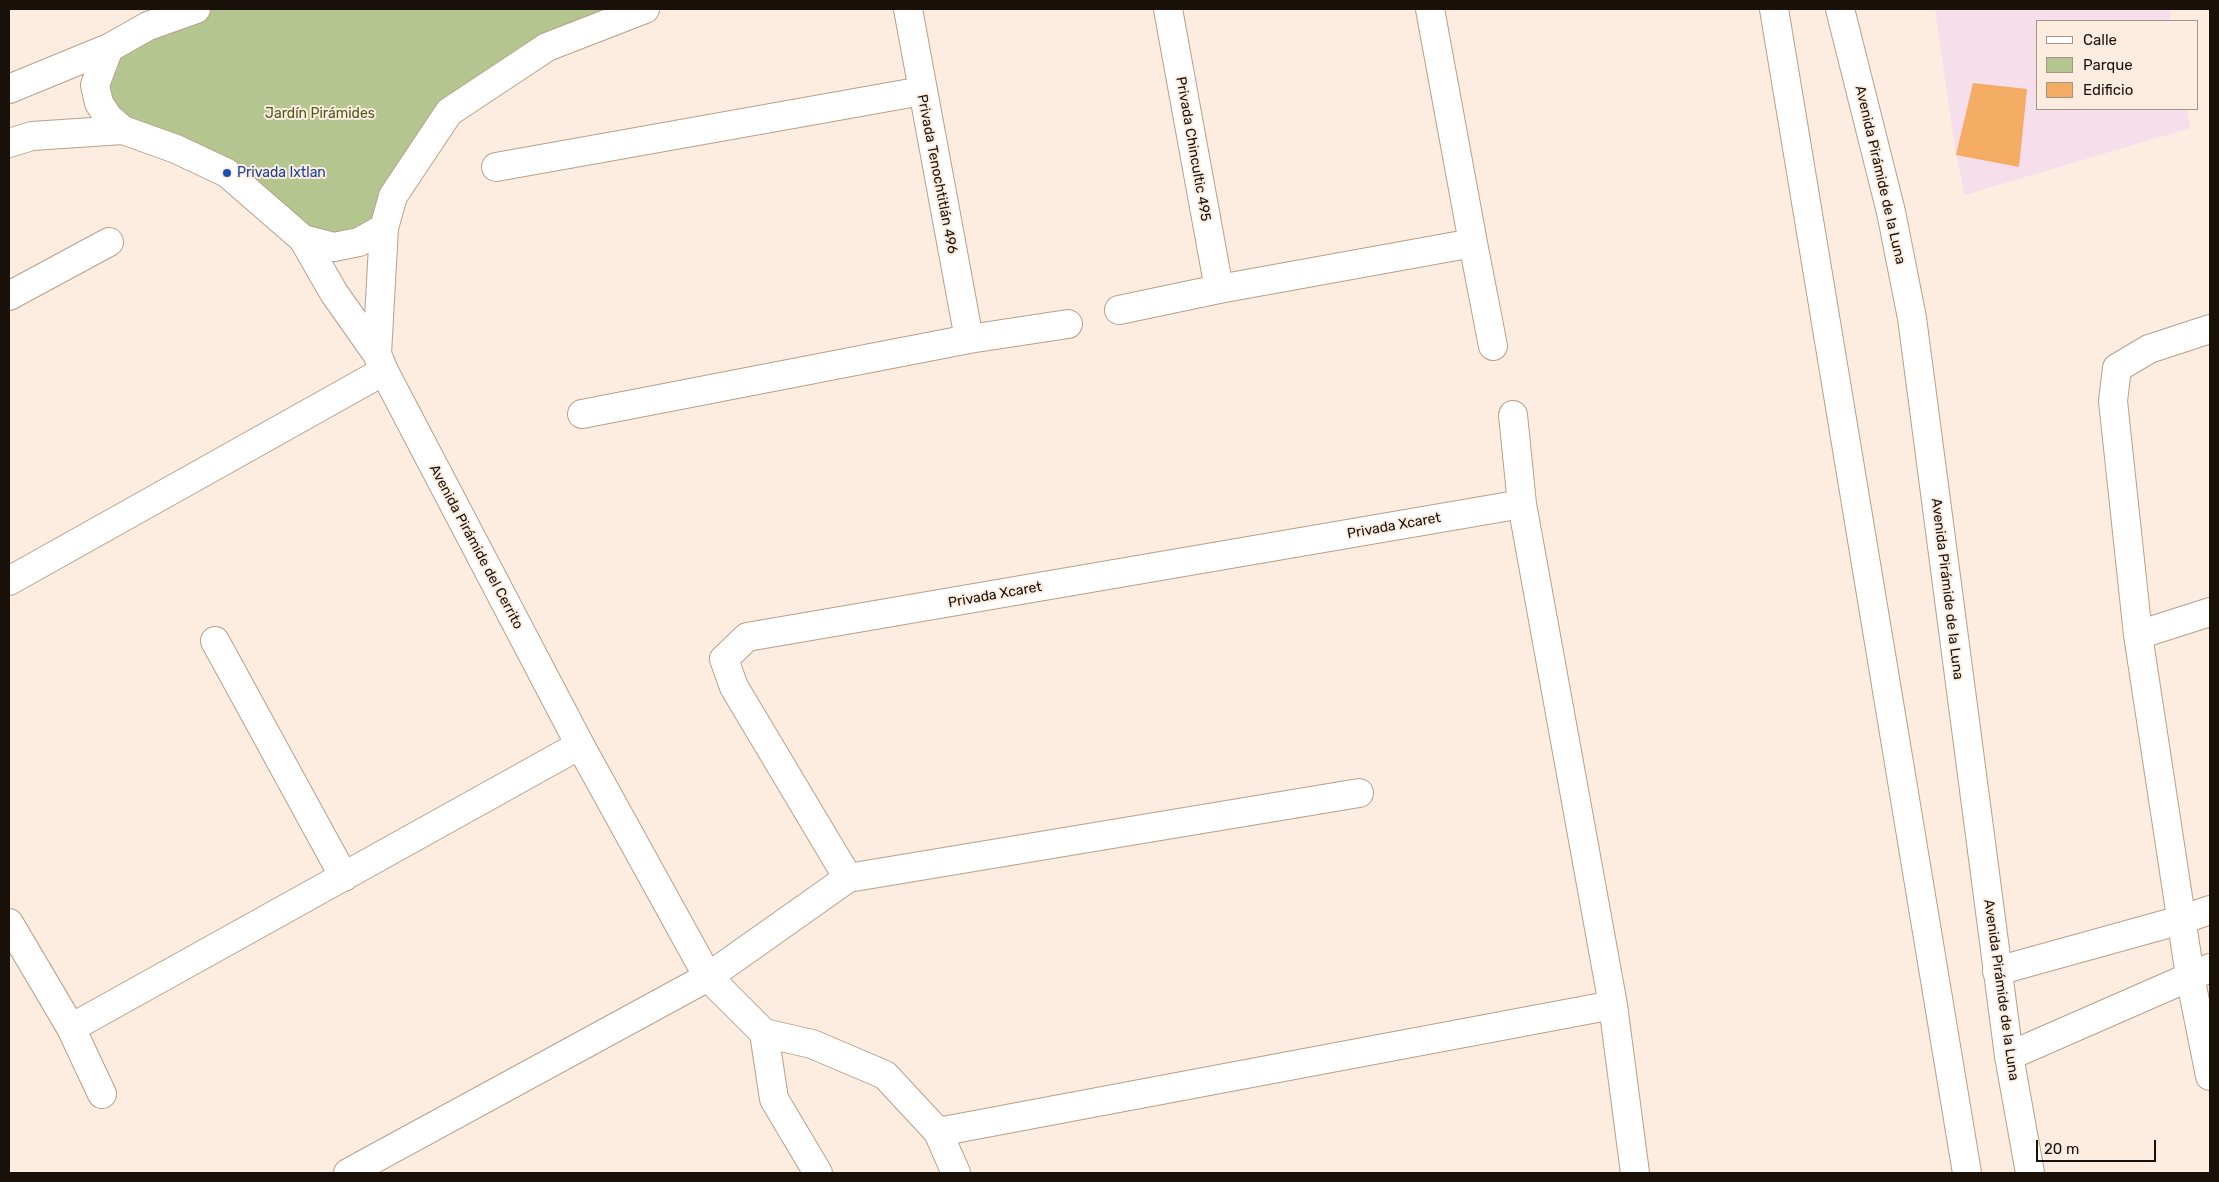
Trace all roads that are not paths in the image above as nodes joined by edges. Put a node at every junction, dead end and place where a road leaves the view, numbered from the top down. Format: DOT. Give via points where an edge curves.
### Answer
graph roads {
  1 [pos="196,9"];
  2 [pos="645,9"];
  3 [pos="908,9"];
  4 [pos="1168,9"];
  5 [pos="1430,9"];
  6 [pos="1774,9"];
  7 [pos="1840,9"];
  8 [pos="147,17"];
  9 [pos="109,48"];
  10 [pos="9,89"];
  11 [pos="922,91"];
  12 [pos="123,130"];
  13 [pos="9,143"];
  14 [pos="496,167"];
  15 [pos="384,228"];
  16 [pos="303,239"];
  17 [pos="109,242"];
  18 [pos="1473,243"];
  19 [pos="1219,290"];
  20 [pos="9,296"];
  21 [pos="1119,310"];
  22 [pos="1068,324"];
  23 [pos="2210,328"];
  24 [pos="969,339"];
  25 [pos="1494,346"];
  26 [pos="380,362"];
  27 [pos="582,414"];
  28 [pos="1513,415"];
  29 [pos="1522,504"];
  30 [pos="9,581"];
  31 [pos="2210,612"];
  32 [pos="2138,635"];
  33 [pos="215,641"];
  34 [pos="580,746"];
  35 [pos="1359,793"];
  36 [pos="344,877"];
  37 [pos="848,878"];
  38 [pos="2210,910"];
  39 [pos="2181,920"];
  40 [pos="9,924"];
  41 [pos="1997,971"];
  42 [pos="2200,972"];
  43 [pos="708,977"];
  44 [pos="1613,1005"];
  45 [pos="71,1028"];
  46 [pos="764,1033"];
  47 [pos="2009,1056"];
  48 [pos="2210,1076"];
  49 [pos="102,1094"];
  50 [pos="938,1132"];
  51 [pos="348,1173"];
  52 [pos="818,1173"];
  53 [pos="956,1173"];
  54 [pos="1635,1173"];
  55 [pos="1967,1173"];
  56 [pos="2030,1173"];
  1 -- 8 [label="street"];
  2 -- 15 [label="street" via="547,47 449,112 392,196"];
  3 -- 11 [label="street, Privada Tenochtitlán 496"];
  4 -- 19 [label="street, Privada Chincultic 495"];
  5 -- 18 [label="street"];
  6 -- 55 [label="street"];
  7 -- 41 [label="street, Avenida Pirámide de la Luna" via="1891,212 1912,318"];
  8 -- 9 [label="street"];
  9 -- 10 [label="street"];
  9 -- 12 [label="street" via="95,85 103,110"];
  11 -- 14 [label="street"];
  11 -- 24 [label="street, Privada Tenochtitlán 496"];
  12 -- 13 [label="street" via="32,136"];
  12 -- 16 [label="street, Avenida Pirámide del Cerrito" via="228,172"];
  15 -- 16 [label="street" via="359,242 334,247"];
  15 -- 26 [label="street"];
  16 -- 26 [label="street, Avenida Pirámide del Cerrito"];
  17 -- 20 [label="street"];
  18 -- 19 [label="street"];
  18 -- 25 [label="street"];
  19 -- 21 [label="street"];
  22 -- 24 [label="street"];
  23 -- 32 [label="street" via="2149,348 2117,368 2113,401"];
  24 -- 27 [label="street"];
  26 -- 30 [label="street"];
  26 -- 34 [label="street, Avenida Pirámide del Cerrito"];
  28 -- 29 [label="street"];
  29 -- 37 [label="street, Privada Xcaret" via="747,638 724,658 734,687"];
  29 -- 44 [label="street"];
  31 -- 32 [label="street"];
  32 -- 39 [label="street"];
  33 -- 36 [label="street"];
  34 -- 36 [label="street"];
  34 -- 43 [label="street, Avenida Pirámide del Cerrito"];
  35 -- 37 [label="street"];
  36 -- 45 [label="street"];
  37 -- 43 [label="street"];
  38 -- 39 [label="street"];
  39 -- 41 [label="street"];
  39 -- 42 [label="street"];
  40 -- 45 [label="street"];
  41 -- 47 [label="street, Avenida Pirámide de la Luna"];
  42 -- 47 [label="street"];
  42 -- 48 [label="street"];
  43 -- 46 [label="street, Avenida Pirámide del Cerrito"];
  43 -- 51 [label="street"];
  44 -- 50 [label="street"];
  44 -- 54 [label="street"];
  45 -- 49 [label="street"];
  46 -- 50 [label="street" via="812,1044 885,1076"];
  46 -- 52 [label="street" via="774,1099"];
  47 -- 56 [label="street, Avenida Pirámide de la Luna"];
  50 -- 53 [label="street"];
}
